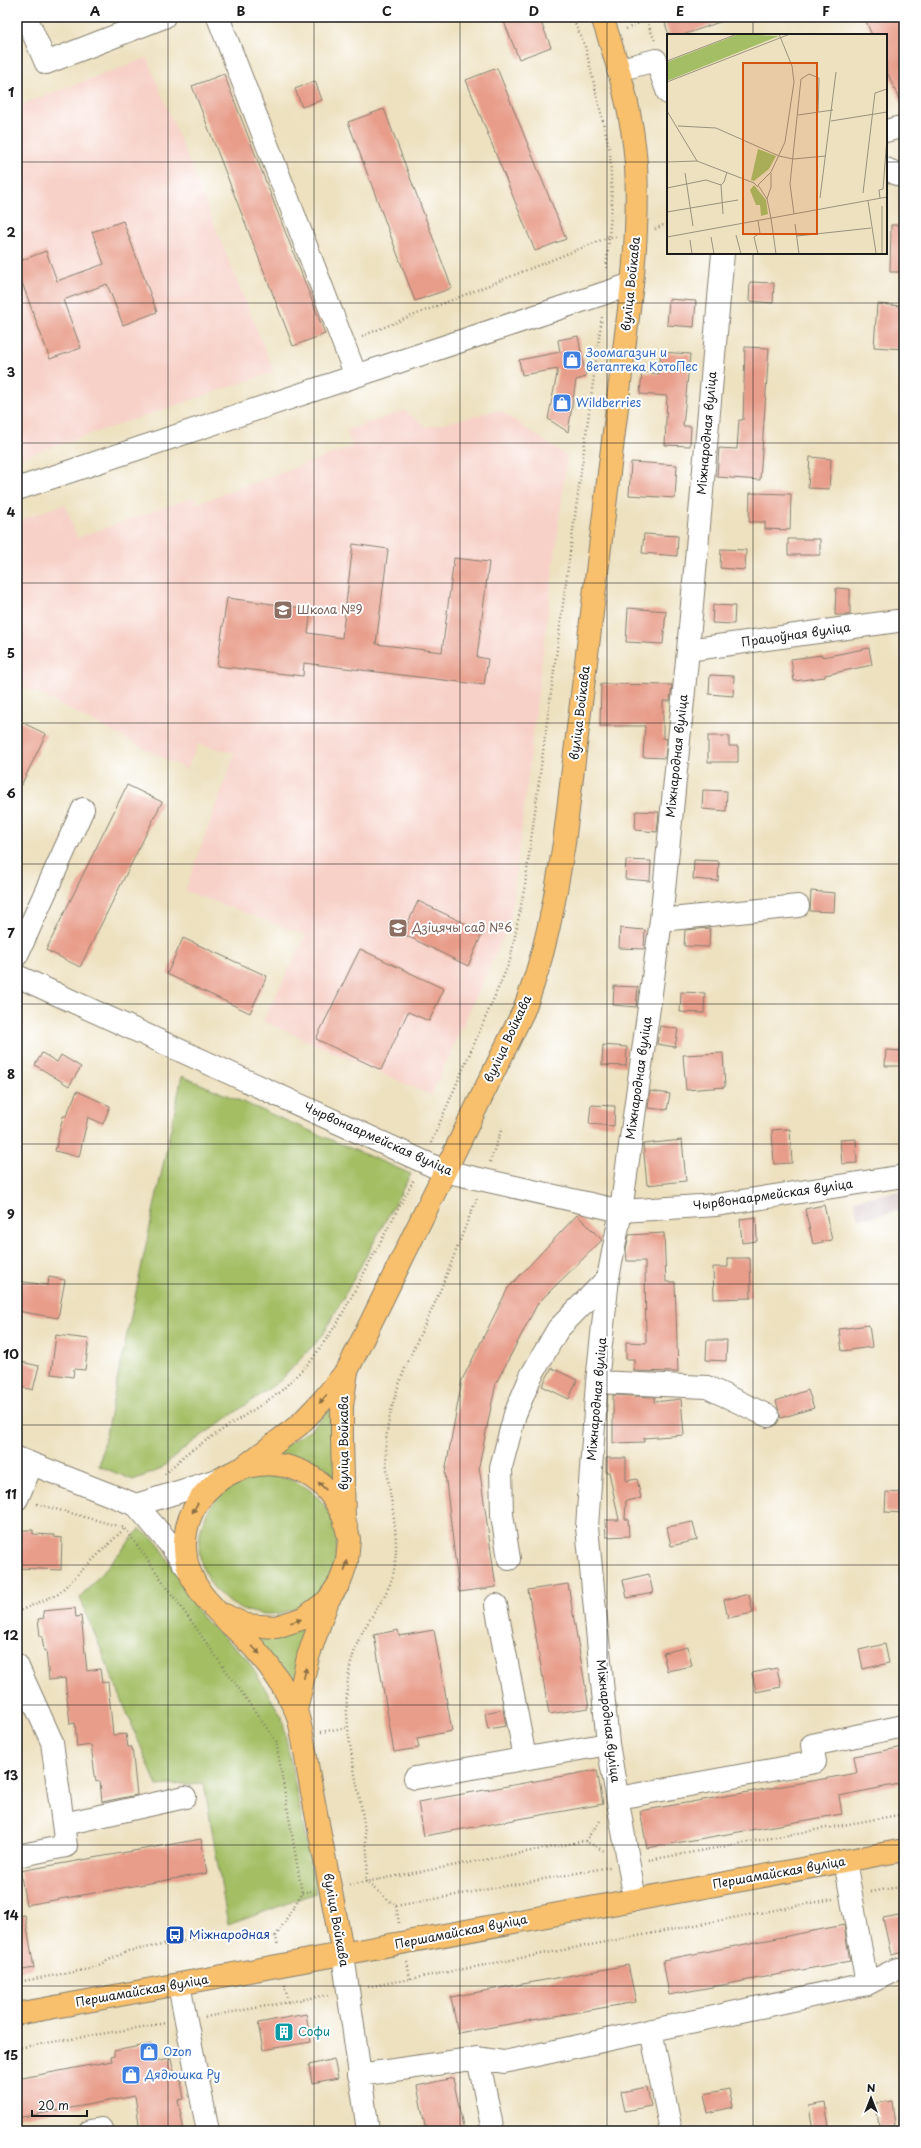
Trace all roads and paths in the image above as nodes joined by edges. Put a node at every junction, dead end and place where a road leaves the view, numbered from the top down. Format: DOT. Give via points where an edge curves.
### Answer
graph roads {
  1 [pos="26,17"];
  2 [pos="164,17"];
  3 [pos="218,17"];
  4 [pos="572,17"];
  5 [pos="602,17"];
  6 [pos="645,17"];
  7 [pos="662,59"];
  8 [pos="618,70"];
  9 [pos="667,87"];
  10 [pos="904,126"];
  11 [pos="887,131"];
  12 [pos="887,169"];
  13 [pos="904,177"];
  14 [pos="667,223"];
  15 [pos="609,237"];
  16 [pos="636,237"];
  17 [pos="723,254"];
  18 [pos="632,284"];
  19 [pos="605,292"];
  20 [pos="343,343"];
  21 [pos="356,376"];
  22 [pos="17,489"];
  23 [pos="904,620"];
  24 [pos="688,650"];
  25 [pos="83,809"];
  26 [pos="798,906"];
  27 [pos="661,920"];
  28 [pos="17,955"];
  29 [pos="17,976"];
  30 [pos="502,1128"];
  31 [pos="424,1161"];
  32 [pos="444,1170"];
  33 [pos="904,1176"];
  34 [pos="484,1180"];
  35 [pos="621,1210"];
  36 [pos="608,1278"];
  37 [pos="348,1368"];
  38 [pos="597,1382"];
  39 [pos="768,1416"];
  40 [pos="24,1461"];
  41 [pos="245,1466"];
  42 [pos="159,1479"];
  43 [pos="217,1480"];
  44 [pos="17,1499"];
  45 [pos="136,1505"];
  46 [pos="344,1518"];
  47 [pos="125,1528"];
  48 [pos="509,1559"];
  49 [pos="188,1569"];
  50 [pos="328,1600"];
  51 [pos="496,1605"];
  52 [pos="17,1612"];
  53 [pos="219,1612"];
  54 [pos="17,1664"];
  55 [pos="296,1711"];
  56 [pos="904,1726"];
  57 [pos="348,1727"];
  58 [pos="319,1732"];
  59 [pos="608,1744"];
  60 [pos="525,1758"];
  61 [pos="415,1778"];
  62 [pos="185,1797"];
  63 [pos="618,1798"];
  64 [pos="64,1824"];
  65 [pos="904,1850"];
  66 [pos="17,1856"];
  67 [pos="845,1861"];
  68 [pos="366,1882"];
  69 [pos="346,1886"];
  70 [pos="904,1886"];
  71 [pos="851,1896"];
  72 [pos="635,1900"];
  73 [pos="400,1926"];
  74 [pos="276,1936"];
  75 [pos="278,1948"];
  76 [pos="343,1955"];
  77 [pos="407,1962"];
  78 [pos="904,1968"];
  79 [pos="410,1979"];
  80 [pos="17,1982"];
  81 [pos="179,1984"];
  82 [pos="868,1984"];
  83 [pos="284,1985"];
  84 [pos="366,1988"];
  85 [pos="328,1995"];
  86 [pos="288,2003"];
  87 [pos="17,2014"];
  88 [pos="186,2020"];
  89 [pos="651,2030"];
  90 [pos="17,2048"];
  91 [pos="478,2058"];
  92 [pos="359,2075"];
  93 [pos="208,2131"];
  94 [pos="368,2131"];
  95 [pos="493,2131"];
  96 [pos="671,2131"];
  1 -- 2 [label="street" via="46,63"];
  3 -- 20 [label="street"];
  4 -- 15 [label="path" via="585,46 610,151 612,203"];
  5 -- 8 [label="main road, вуліца Войкава"];
  6 -- 7 [label="path"];
  7 -- 8 [label="street"];
  7 -- 9 [label="street"];
  8 -- 16 [label="main road, вуліца Войкава" via="626,101 636,165"];
  10 -- 11 [label="street"];
  12 -- 13 [label="street"];
  14 -- 16 [label="path"];
  15 -- 16 [label="path"];
  15 -- 19 [label="path"];
  15 -- 20 [label="path"];
  16 -- 18 [label="main road, вуліца Войкава"];
  17 -- 24 [label="street, Міжнародная вуліца"];
  18 -- 19 [label="street"];
  18 -- 32 [label="main road, вуліца Войкава" via="564,843 552,915 523,1012"];
  19 -- 21 [label="street"];
  19 -- 31 [label="path" via="525,885 510,961"];
  20 -- 21 [label="street"];
  21 -- 22 [label="street"];
  23 -- 24 [label="street, Працоўная вуліца"];
  24 -- 27 [label="street, Міжнародная вуліца"];
  25 -- 28 [label="street"];
  26 -- 27 [label="street"];
  27 -- 35 [label="street, Міжнародная вуліца"];
  29 -- 31 [label="street, Чырвонаармейская вуліца"];
  30 -- 34 [label="path"];
  31 -- 32 [label="street, Чырвонаармейская вуліца"];
  31 -- 42 [label="path" via="338,1322 311,1361 279,1393 187,1453"];
  32 -- 34 [label="street, Чырвонаармейская вуліца"];
  32 -- 37 [label="main road, вуліца Войкава"];
  33 -- 35 [label="street, Чырвонаармейская вуліца" via="716,1205"];
  34 -- 35 [label="street, Чырвонаармейская вуліца"];
  34 -- 57 [label="path" via="411,1354 397,1393 387,1433 388,1472 397,1552 392,1577 382,1600 363,1631 351,1660 347,1688"];
  35 -- 36 [label="street, Міжнародная вуліца"];
  36 -- 38 [label="street, Міжнародная вуліца"];
  36 -- 48 [label="street" via="558,1329 531,1376 515,1414 501,1467 502,1514"];
  37 -- 41 [label="main road, вуліца Войкава, one-way" via="299,1425"];
  37 -- 46 [label="main road, вуліца Войкава" via="342,1406"];
  38 -- 39 [label="street" via="707,1387"];
  38 -- 59 [label="street, Міжнародная вуліца" via="587,1527"];
  40 -- 44 [label="street"];
  40 -- 45 [label="street"];
  41 -- 43 [label="main road, вуліца Войкава"];
  46 -- 41 [label="main road, вуліца Войкава, one-way" via="331,1495 305,1473 265,1463"];
  43 -- 45 [label="street"];
  43 -- 49 [label="main road, вуліца Войкава, one-way" via="192,1510 186,1529"];
  44 -- 47 [label="path"];
  45 -- 49 [label="street"];
  50 -- 46 [label="main road, вуліца Войкава, one-way" via="340,1582 348,1561 349,1540"];
  47 -- 52 [label="path" via="58,1594"];
  47 -- 74 [label="path" via="276,1741 302,1893"];
  49 -- 53 [label="main road, вуліца Войкава" via="205,1600"];
  53 -- 50 [label="main road, вуліца Войкава, one-way" via="246,1625 276,1627 304,1618"];
  55 -- 50 [label="main road, вуліца Войкава, one-way" via="308,1657"];
  51 -- 60 [label="street"];
  53 -- 55 [label="main road, вуліца Войкава, one-way" via="260,1654"];
  54 -- 64 [label="street" via="52,1742"];
  55 -- 76 [label="main road, вуліца Войкава"];
  56 -- 63 [label="street" via="812,1745 815,1762"];
  57 -- 58 [label="path"];
  57 -- 68 [label="path" via="367,1853"];
  59 -- 60 [label="street"];
  59 -- 63 [label="street, Міжнародная вуліца"];
  60 -- 61 [label="street"];
  62 -- 64 [label="street"];
  63 -- 68 [label="path" via="586,1841"];
  63 -- 72 [label="street, Міжнародная вуліца"];
  64 -- 66 [label="street" via="66,1846"];
  65 -- 67 [label="main road, Першамайская вуліца"];
  67 -- 71 [label="street"];
  67 -- 72 [label="main road, Першамайская вуліца"];
  68 -- 69 [label="path"];
  68 -- 73 [label="path" via="396,1906"];
  70 -- 71 [label="path"];
  71 -- 79 [label="path"];
  71 -- 82 [label="street"];
  72 -- 76 [label="main road, Першамайская вуліца"];
  74 -- 75 [label="path"];
  74 -- 80 [label="path" via="212,1936 128,1951 90,1968"];
  76 -- 81 [label="main road, Першамайская вуліца"];
  76 -- 92 [label="street, вуліца Войкава"];
  77 -- 79 [label="path"];
  78 -- 82 [label="street"];
  79 -- 84 [label="path"];
  81 -- 87 [label="main road, Першамайская вуліца"];
  81 -- 88 [label="street"];
  82 -- 89 [label="street"];
  83 -- 86 [label="path"];
  85 -- 86 [label="path"];
  86 -- 88 [label="path"];
  88 -- 90 [label="path"];
  88 -- 93 [label="street"];
  89 -- 91 [label="street" via="504,2062"];
  89 -- 96 [label="street"];
  91 -- 92 [label="street"];
  91 -- 95 [label="street"];
  92 -- 94 [label="street, вуліца Войкава"];
}
